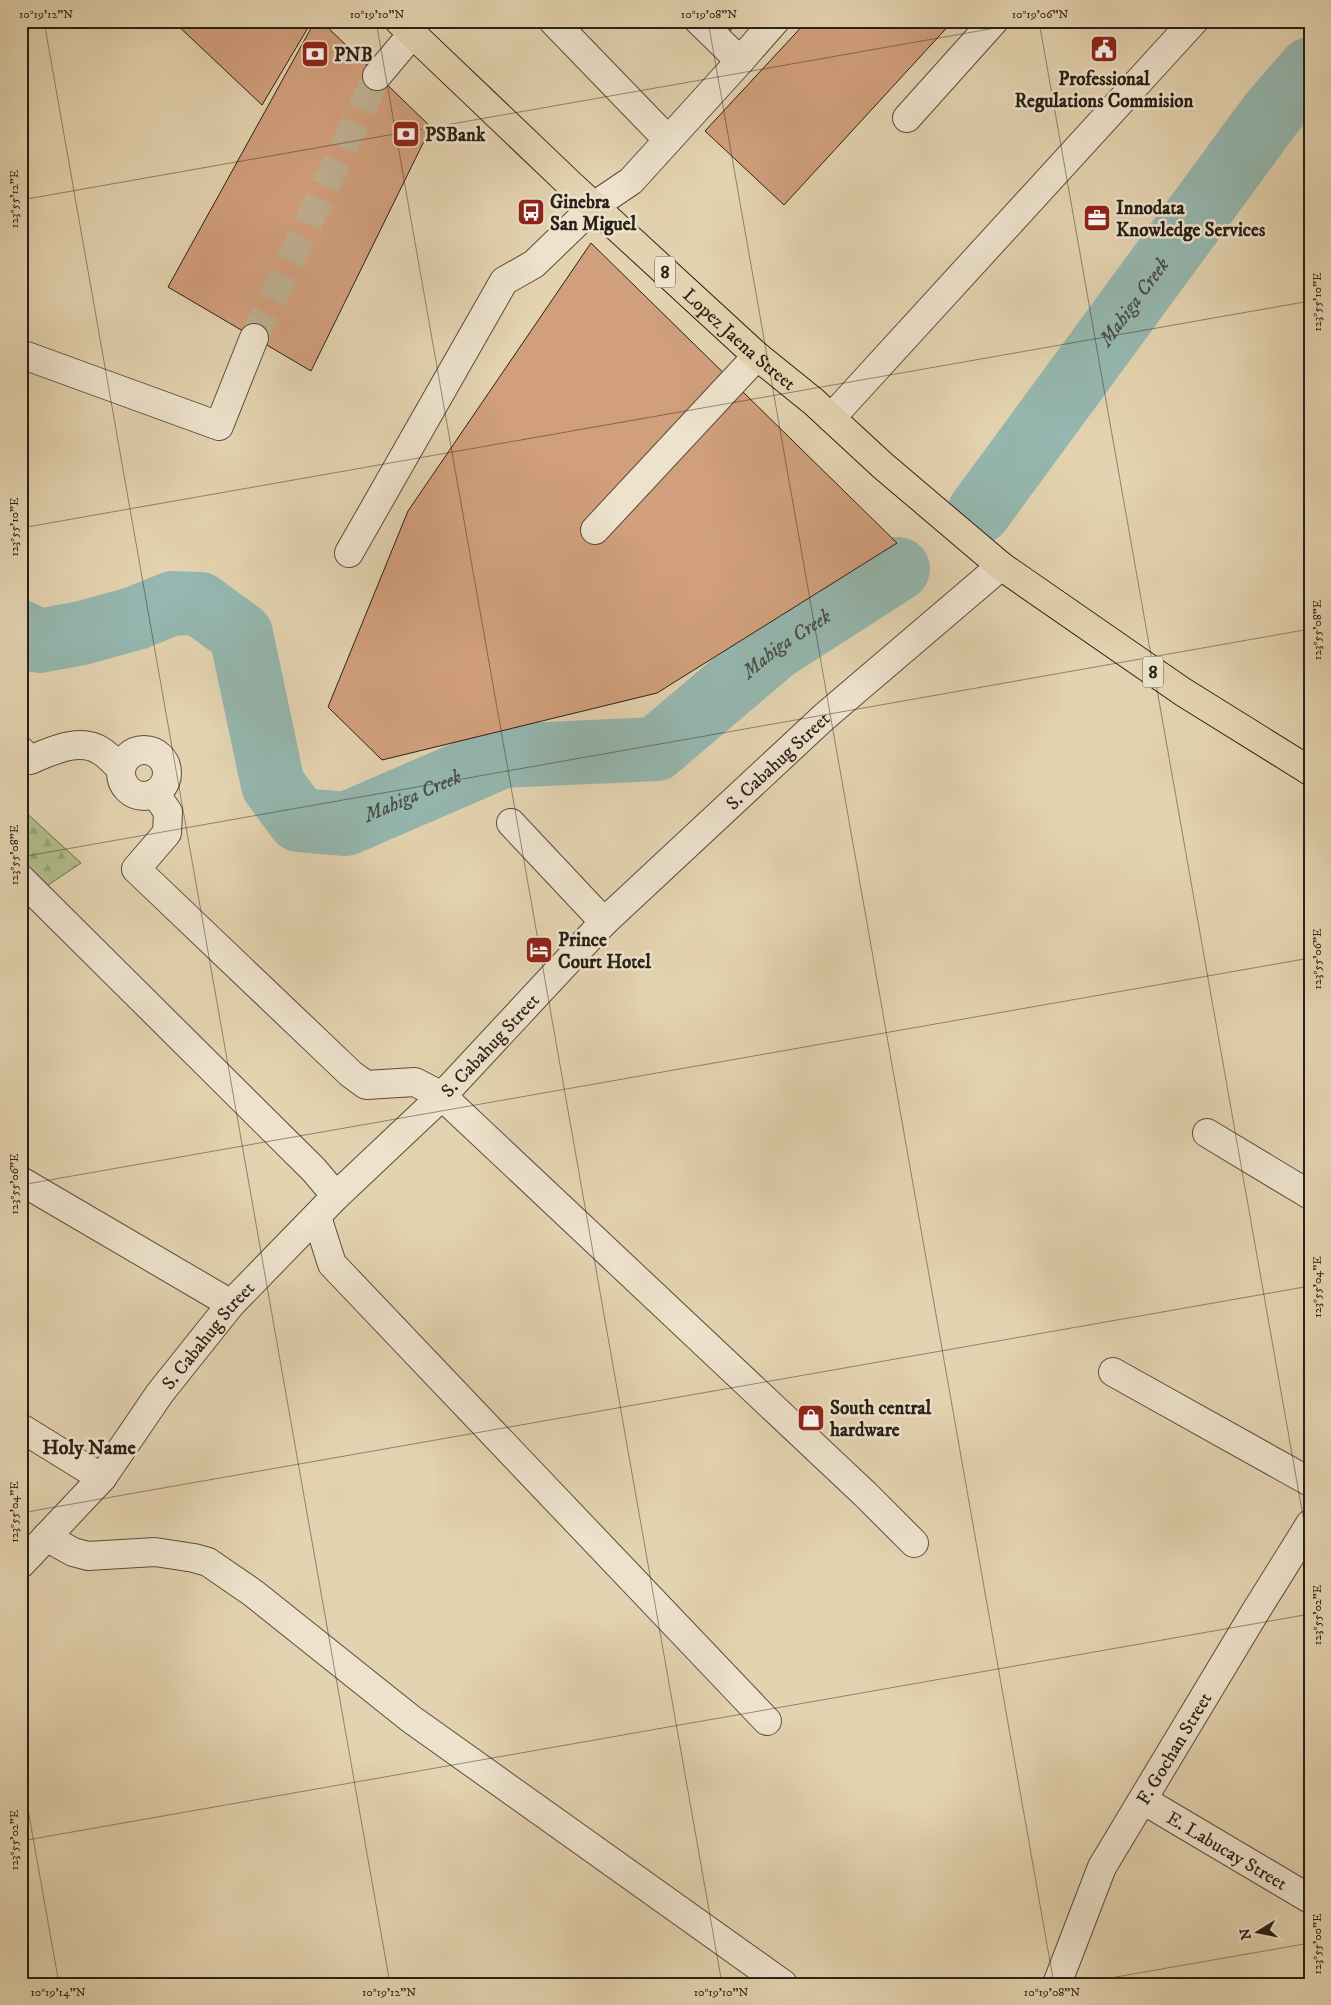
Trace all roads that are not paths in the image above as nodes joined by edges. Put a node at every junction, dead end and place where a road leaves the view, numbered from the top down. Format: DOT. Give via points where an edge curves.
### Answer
graph roads {
  1 [pos="553,21"];
  2 [pos="699,21"];
  3 [pos="774,21"];
  4 [pos="994,21"];
  5 [pos="1194,21"];
  6 [pos="405,25"];
  7 [pos="740,61"];
  8 [pos="378,76"];
  9 [pos="907,118"];
  10 [pos="668,140"];
  11 [pos="594,206"];
  12 [pos="254,338"];
  13 [pos="21,354"];
  14 [pos="757,356"];
  15 [pos="831,418"];
  16 [pos="596,530"];
  17 [pos="349,553"];
  18 [pos="1001,566"];
  19 [pos="21,751"];
  20 [pos="121,769"];
  21 [pos="1310,770"];
  22 [pos="155,793"];
  23 [pos="510,823"];
  24 [pos="21,879"];
  25 [pos="604,922"];
  26 [pos="442,1096"];
  27 [pos="1207,1133"];
  28 [pos="21,1181"];
  29 [pos="1310,1195"];
  30 [pos="327,1207"];
  31 [pos="231,1304"];
  32 [pos="1113,1372"];
  33 [pos="21,1428"];
  34 [pos="102,1478"];
  35 [pos="1310,1482"];
  36 [pos="1310,1524"];
  37 [pos="46,1537"];
  38 [pos="914,1543"];
  39 [pos="21,1564"];
  40 [pos="767,1721"];
  41 [pos="1143,1800"];
  42 [pos="1310,1899"];
  43 [pos="783,1984"];
  44 [pos="1057,1984"];
  1 -- 10 [label="street"];
  2 -- 7 [label="street"];
  3 -- 7 [label="street"];
  4 -- 9 [label="street"];
  5 -- 15 [label="street"];
  6 -- 8 [label="street"];
  6 -- 11 [label="main road, Lopez Jaena Street / 8"];
  7 -- 10 [label="street"];
  10 -- 11 [label="street" via="630,180"];
  11 -- 14 [label="main road, Lopez Jaena Street / 8"];
  11 -- 17 [label="street" via="534,264 504,281"];
  12 -- 13 [label="street" via="218,426"];
  14 -- 15 [label="main road, Lopez Jaena Street / 8"];
  14 -- 16 [label="street"];
  15 -- 18 [label="main road, Lopez Jaena Street / 8"];
  18 -- 21 [label="main road, 8" via="1183,692"];
  18 -- 25 [label="street, S. Cabahug Street" via="824,717"];
  19 -- 20 [label="street" via="30,760 60,748 87,745 101,750"];
  20 -- 22 [label="street" via="123,782 131,792 143,796"];
  20 -- 22 [label="street" via="126,758 135,751 147,750 158,754 165,763 167,774 164,785"];
  22 -- 26 [label="street" via="168,812 167,833 136,869 351,1074 366,1085 415,1082"];
  23 -- 25 [label="street"];
  24 -- 30 [label="street" via="314,1170"];
  25 -- 26 [label="street, S. Cabahug Street"];
  26 -- 30 [label="street, S. Cabahug Street"];
  26 -- 38 [label="street"];
  27 -- 29 [label="street"];
  28 -- 31 [label="street"];
  30 -- 31 [label="street, S. Cabahug Street"];
  30 -- 40 [label="street" via="332,1264"];
  31 -- 34 [label="street, S. Cabahug Street" via="160,1393"];
  32 -- 35 [label="street"];
  33 -- 34 [label="street"];
  34 -- 37 [label="street, S. Cabahug Street"];
  36 -- 41 [label="street, F. Gochan Street"];
  37 -- 39 [label="street, S. Cabahug Street"];
  37 -- 43 [label="street" via="73,1552 88,1556 155,1552 208,1562 253,1593 411,1718"];
  41 -- 42 [label="street, E. Labucay Street"];
  41 -- 44 [label="street, F. Gochan Street" via="1102,1867"];
}
